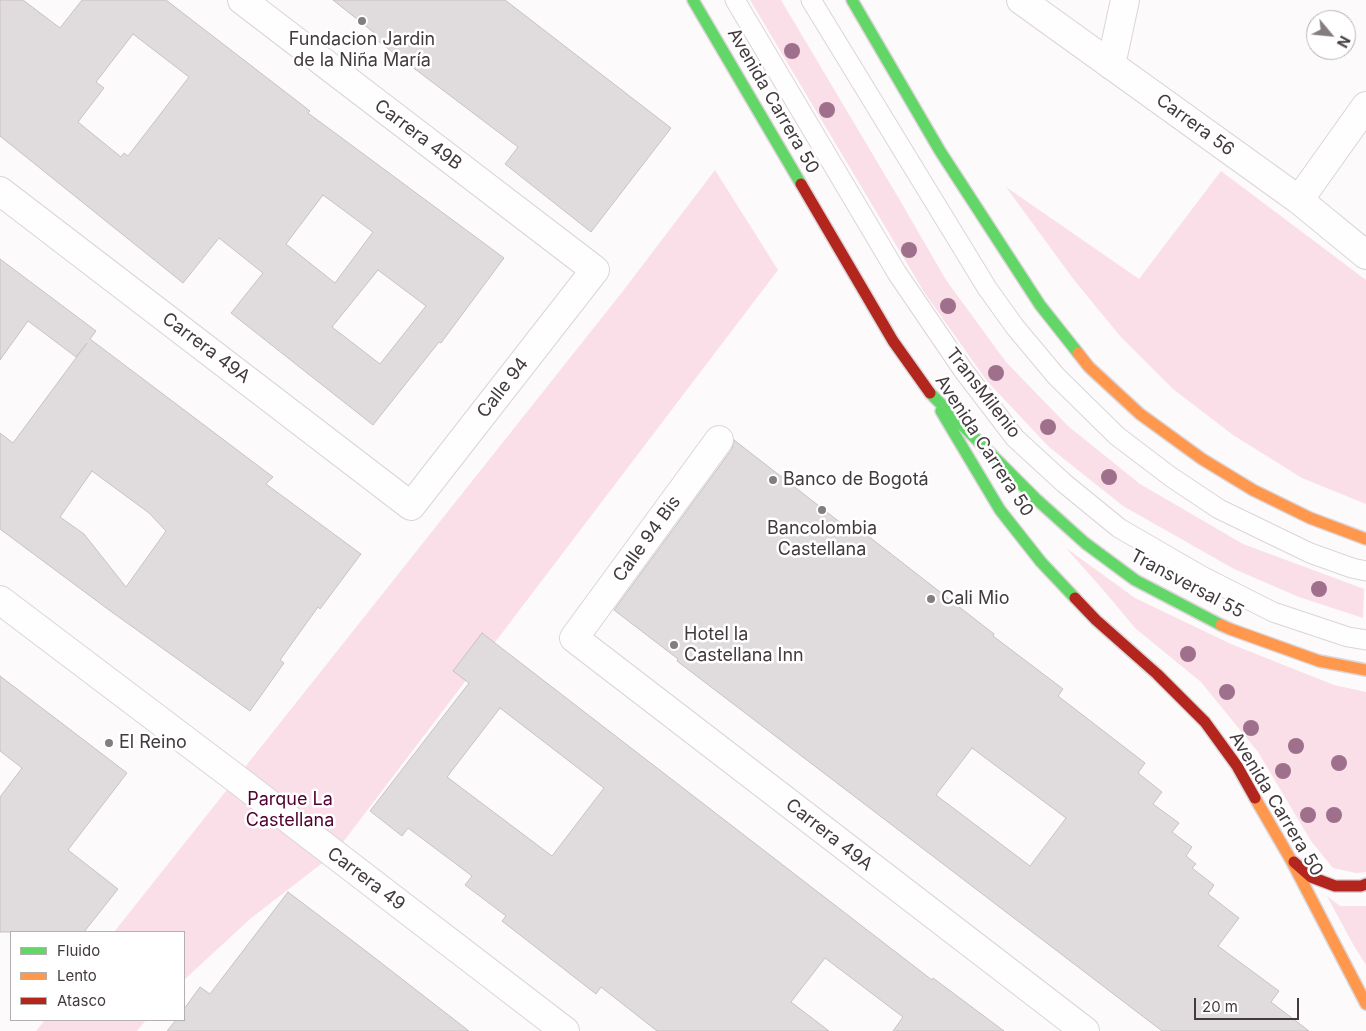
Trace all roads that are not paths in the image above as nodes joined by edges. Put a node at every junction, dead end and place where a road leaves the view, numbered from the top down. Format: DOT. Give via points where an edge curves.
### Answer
graph roads {
  1 [pos="242,0"];
  2 [pos="693,0"];
  3 [pos="735,0"];
  4 [pos="811,0"];
  5 [pos="852,0"];
  6 [pos="1021,0"];
  7 [pos="1125,0"];
  8 [pos="1111,65"];
  9 [pos="1366,106"];
  10 [pos="0,191"];
  11 [pos="1299,200"];
  12 [pos="1366,255"];
  13 [pos="595,270"];
  14 [pos="933,397"];
  15 [pos="719,440"];
  16 [pos="411,506"];
  17 [pos="1366,539"];
  18 [pos="1366,572"];
  19 [pos="0,600"];
  20 [pos="574,638"];
  21 [pos="1366,640"];
  22 [pos="1366,670"];
  23 [pos="1291,860"];
  24 [pos="1366,884"];
  25 [pos="1366,1004"];
  26 [pos="564,1031"];
  27 [pos="1085,1031"];
  1 -- 13 [label="street, Carrera 49B"];
  2 -- 14 [label="main road, Avenida Carrera 50" via="893,340"];
  3 -- 21 [label="lane, TransMilenio" via="897,274 1015,438 1119,528 1202,576 1273,612"];
  4 -- 18 [label="lane" via="987,288 1014,327 1056,376 1117,436 1220,509 1310,552"];
  5 -- 17 [label="main road" via="940,151 1040,305 1089,367 1140,414 1202,459 1253,490 1310,518"];
  6 -- 8 [label="street, Carrera 56"];
  7 -- 8 [label="street"];
  8 -- 11 [label="street, Carrera 56"];
  9 -- 11 [label="street"];
  10 -- 16 [label="street, Carrera 49A"];
  11 -- 12 [label="street, Carrera 56"];
  13 -- 16 [label="street, Calle 94"];
  14 -- 22 [label="main road, Transversal 55" via="1035,498 1135,580 1230,629 1319,661"];
  14 -- 23 [label="main road, Avenida Carrera 50" via="1000,510 1042,562 1096,620 1205,722 1237,766"];
  15 -- 20 [label="street, Calle 94 Bis"];
  19 -- 26 [label="street, Carrera 49"];
  20 -- 27 [label="street, Carrera 49A"];
  23 -- 24 [label="main road" via="1311,877 1335,886"];
  23 -- 25 [label="main road, Avenida Carrera 50"];
}
